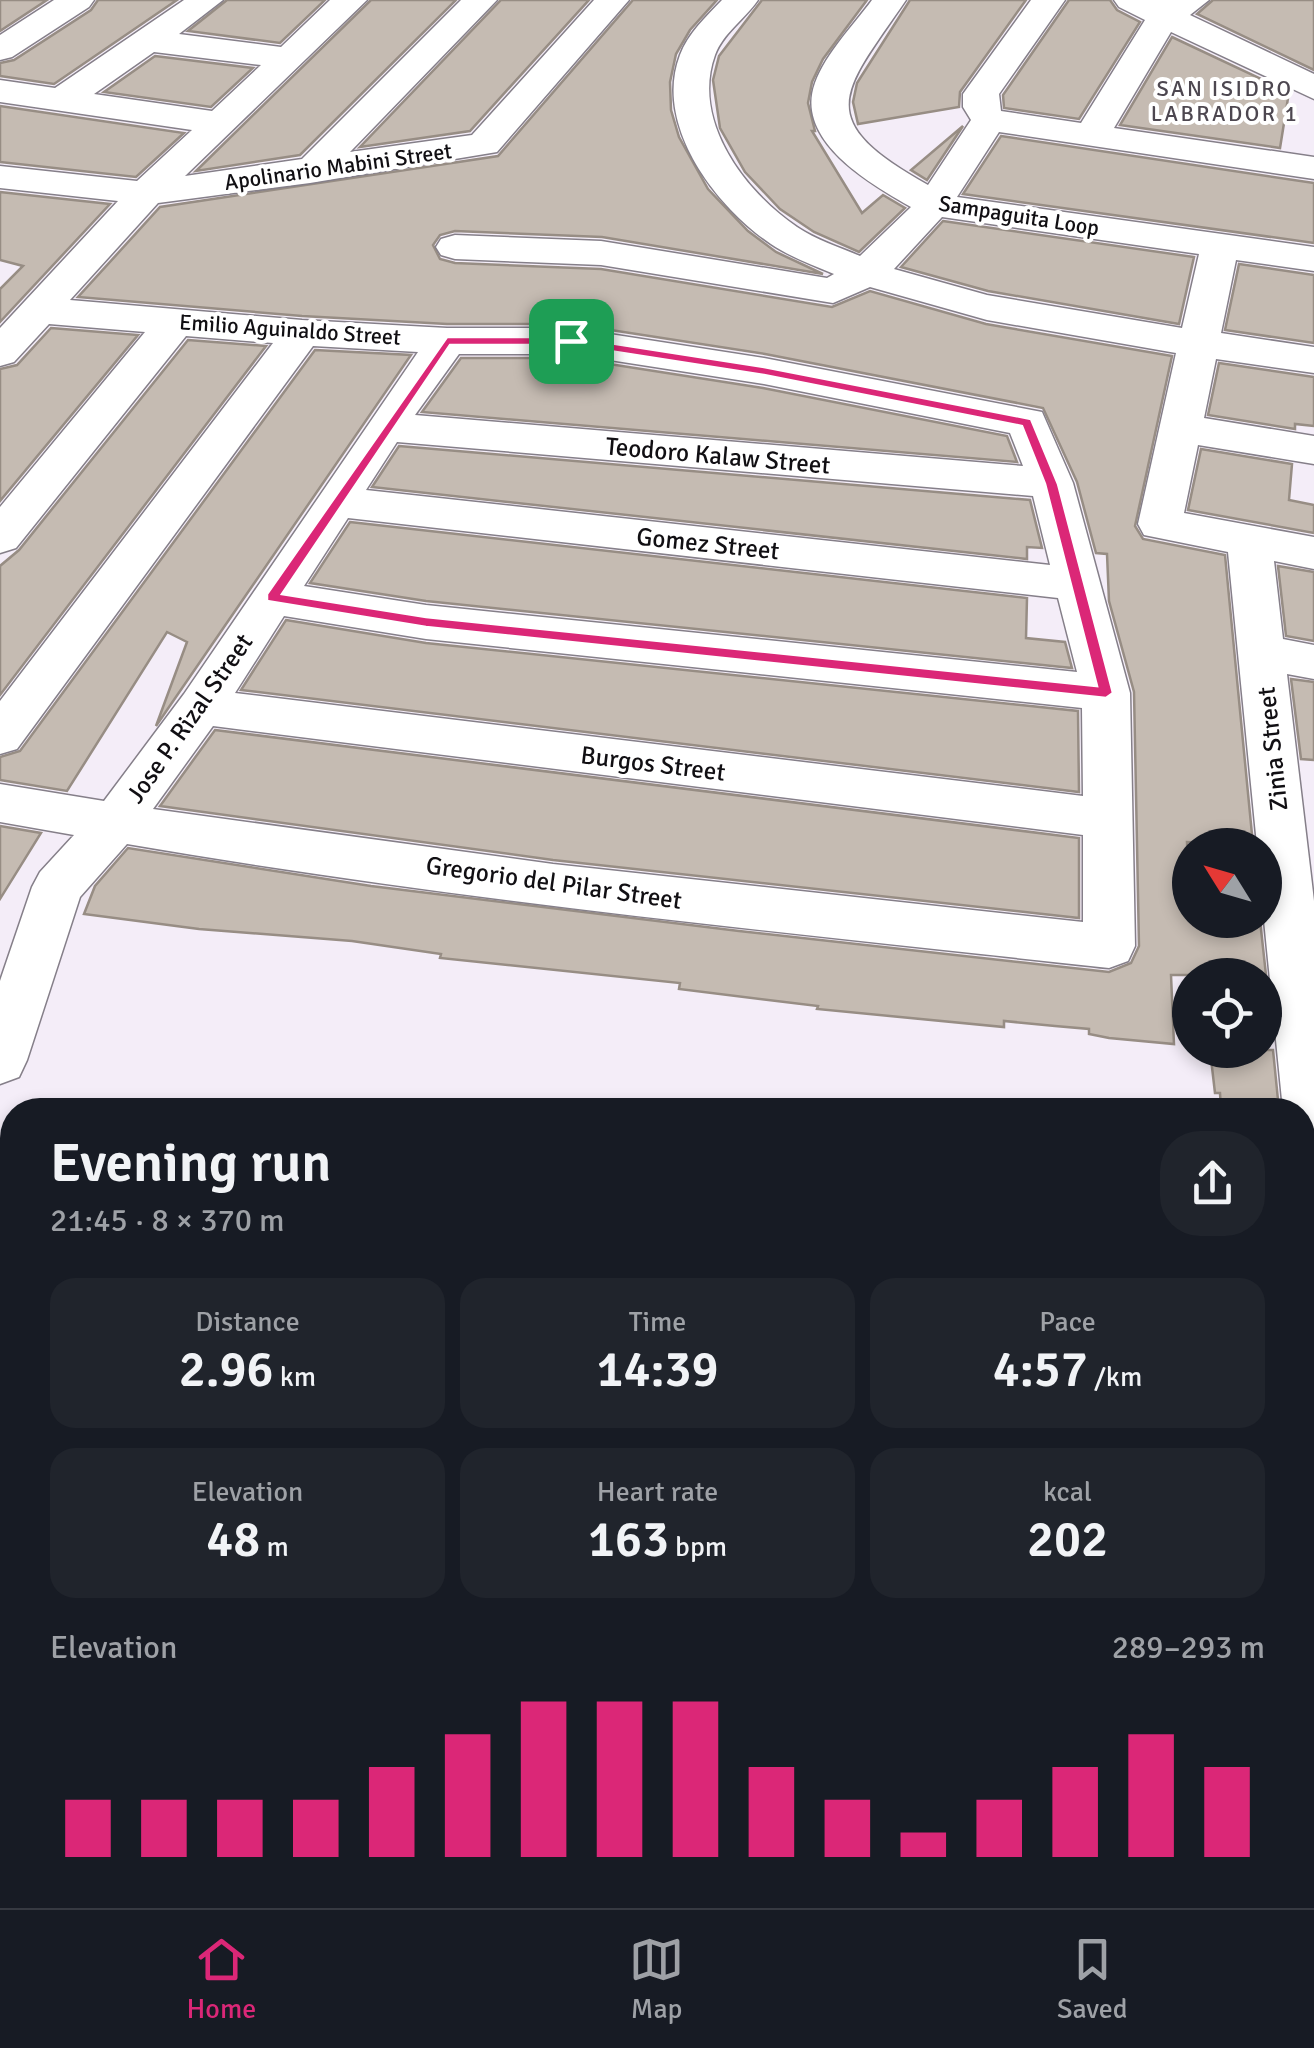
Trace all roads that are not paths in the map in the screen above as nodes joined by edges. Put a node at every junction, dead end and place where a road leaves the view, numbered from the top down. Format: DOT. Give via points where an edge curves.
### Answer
graph roads {
  1 [pos="77,0"];
  2 [pos="206,0"];
  3 [pos="350,0"];
  4 [pos="480,0"];
  5 [pos="612,0"];
  6 [pos="741,0"];
  7 [pos="889,0"];
  8 [pos="1048,0"];
  9 [pos="1130,0"];
  10 [pos="1178,8"];
  11 [pos="148,40"];
  12 [pos="0,50"];
  13 [pos="288,58"];
  14 [pos="1314,88"];
  15 [pos="0,91"];
  16 [pos="65,98"];
  17 [pos="989,120"];
  18 [pos="219,123"];
  19 [pos="1092,136"];
  20 [pos="1314,168"];
  21 [pos="310,172"];
  22 [pos="0,177"];
  23 [pos="146,193"];
  24 [pos="936,205"];
  25 [pos="1220,245"];
  26 [pos="454,248"];
  27 [pos="1314,259"];
  28 [pos="864,271"];
  29 [pos="38,310"];
  30 [pos="177,320"];
  31 [pos="302,333"];
  32 [pos="447,341"];
  33 [pos="1198,342"];
  34 [pos="0,352"];
  35 [pos="1314,360"];
  36 [pos="385,427"];
  37 [pos="1180,428"];
  38 [pos="1314,450"];
  39 [pos="1051,484"];
  40 [pos="337,502"];
  41 [pos="0,537"];
  42 [pos="1249,541"];
  43 [pos="1314,553"];
  44 [pos="1078,584"];
  45 [pos="272,598"];
  46 [pos="1261,652"];
  47 [pos="1314,662"];
  48 [pos="1106,693"];
  49 [pos="201,707"];
  50 [pos="0,736"];
  51 [pos="0,803"];
  52 [pos="1104,818"];
  53 [pos="115,824"];
  54 [pos="0,1060"];
  55 [pos="1310,1098"];
  1 -- 12 [label="street"];
  2 -- 11 [label="street"];
  3 -- 13 [label="street"];
  4 -- 21 [label="street"];
  5 -- 21 [label="street, Apolinario Mabini Street" via="484,144"];
  6 -- 28 [label="street" via="698,52 691,104 707,151 741,199 798,245"];
  7 -- 24 [label="street, Sampaguita Loop" via="831,87 831,114 862,161"];
  8 -- 17 [label="street" via="982,94"];
  9 -- 10 [label="street"];
  10 -- 14 [label="street"];
  10 -- 19 [label="street"];
  11 -- 13 [label="street"];
  11 -- 16 [label="street"];
  13 -- 18 [label="street"];
  15 -- 16 [label="street"];
  16 -- 18 [label="street"];
  17 -- 19 [label="street"];
  17 -- 24 [label="street"];
  18 -- 23 [label="street"];
  19 -- 20 [label="street"];
  21 -- 23 [label="street, Apolinario Mabini Street"];
  22 -- 23 [label="street, Apolinario Mabini Street"];
  23 -- 29 [label="street"];
  24 -- 25 [label="street, Sampaguita Loop"];
  24 -- 28 [label="street"];
  25 -- 27 [label="street, Sampaguita Loop"];
  25 -- 33 [label="street"];
  26 -- 28 [label="street" via="601,253 833,291"];
  28 -- 33 [label="street" via="1027,314"];
  29 -- 30 [label="street, Emilio Aguinaldo Street"];
  29 -- 34 [label="street"];
  30 -- 31 [label="street, Emilio Aguinaldo Street"];
  30 -- 41 [label="street"];
  31 -- 32 [label="street, Emilio Aguinaldo Street"];
  31 -- 50 [label="street"];
  32 -- 36 [label="street, Jose P. Rizal Street"];
  32 -- 39 [label="street, Emilio Aguinaldo Street" via="571,341 1016,419 1032,430"];
  33 -- 35 [label="street"];
  33 -- 37 [label="street"];
  36 -- 39 [label="street, Teodoro Kalaw Street"];
  36 -- 40 [label="street, Jose P. Rizal Street"];
  37 -- 38 [label="street"];
  37 -- 42 [label="street" via="1160,524"];
  39 -- 44 [label="street"];
  40 -- 44 [label="street, Gomez Street"];
  40 -- 45 [label="street, Jose P. Rizal Street"];
  42 -- 43 [label="street"];
  42 -- 46 [label="street, Zinia Street"];
  44 -- 48 [label="street"];
  45 -- 48 [label="street" via="426,622"];
  45 -- 49 [label="street, Jose P. Rizal Street"];
  46 -- 47 [label="street"];
  46 -- 55 [label="street, Zinia Street"];
  48 -- 52 [label="street"];
  49 -- 52 [label="street, Burgos Street"];
  49 -- 53 [label="street, Jose P. Rizal Street"];
  51 -- 53 [label="street, Gregorio del Pilar Street"];
  52 -- 53 [label="street, Gregorio del Pilar Street" via="1109,946 654,896"];
  53 -- 54 [label="street, Jose P. Rizal Street" via="58,887"];
}
